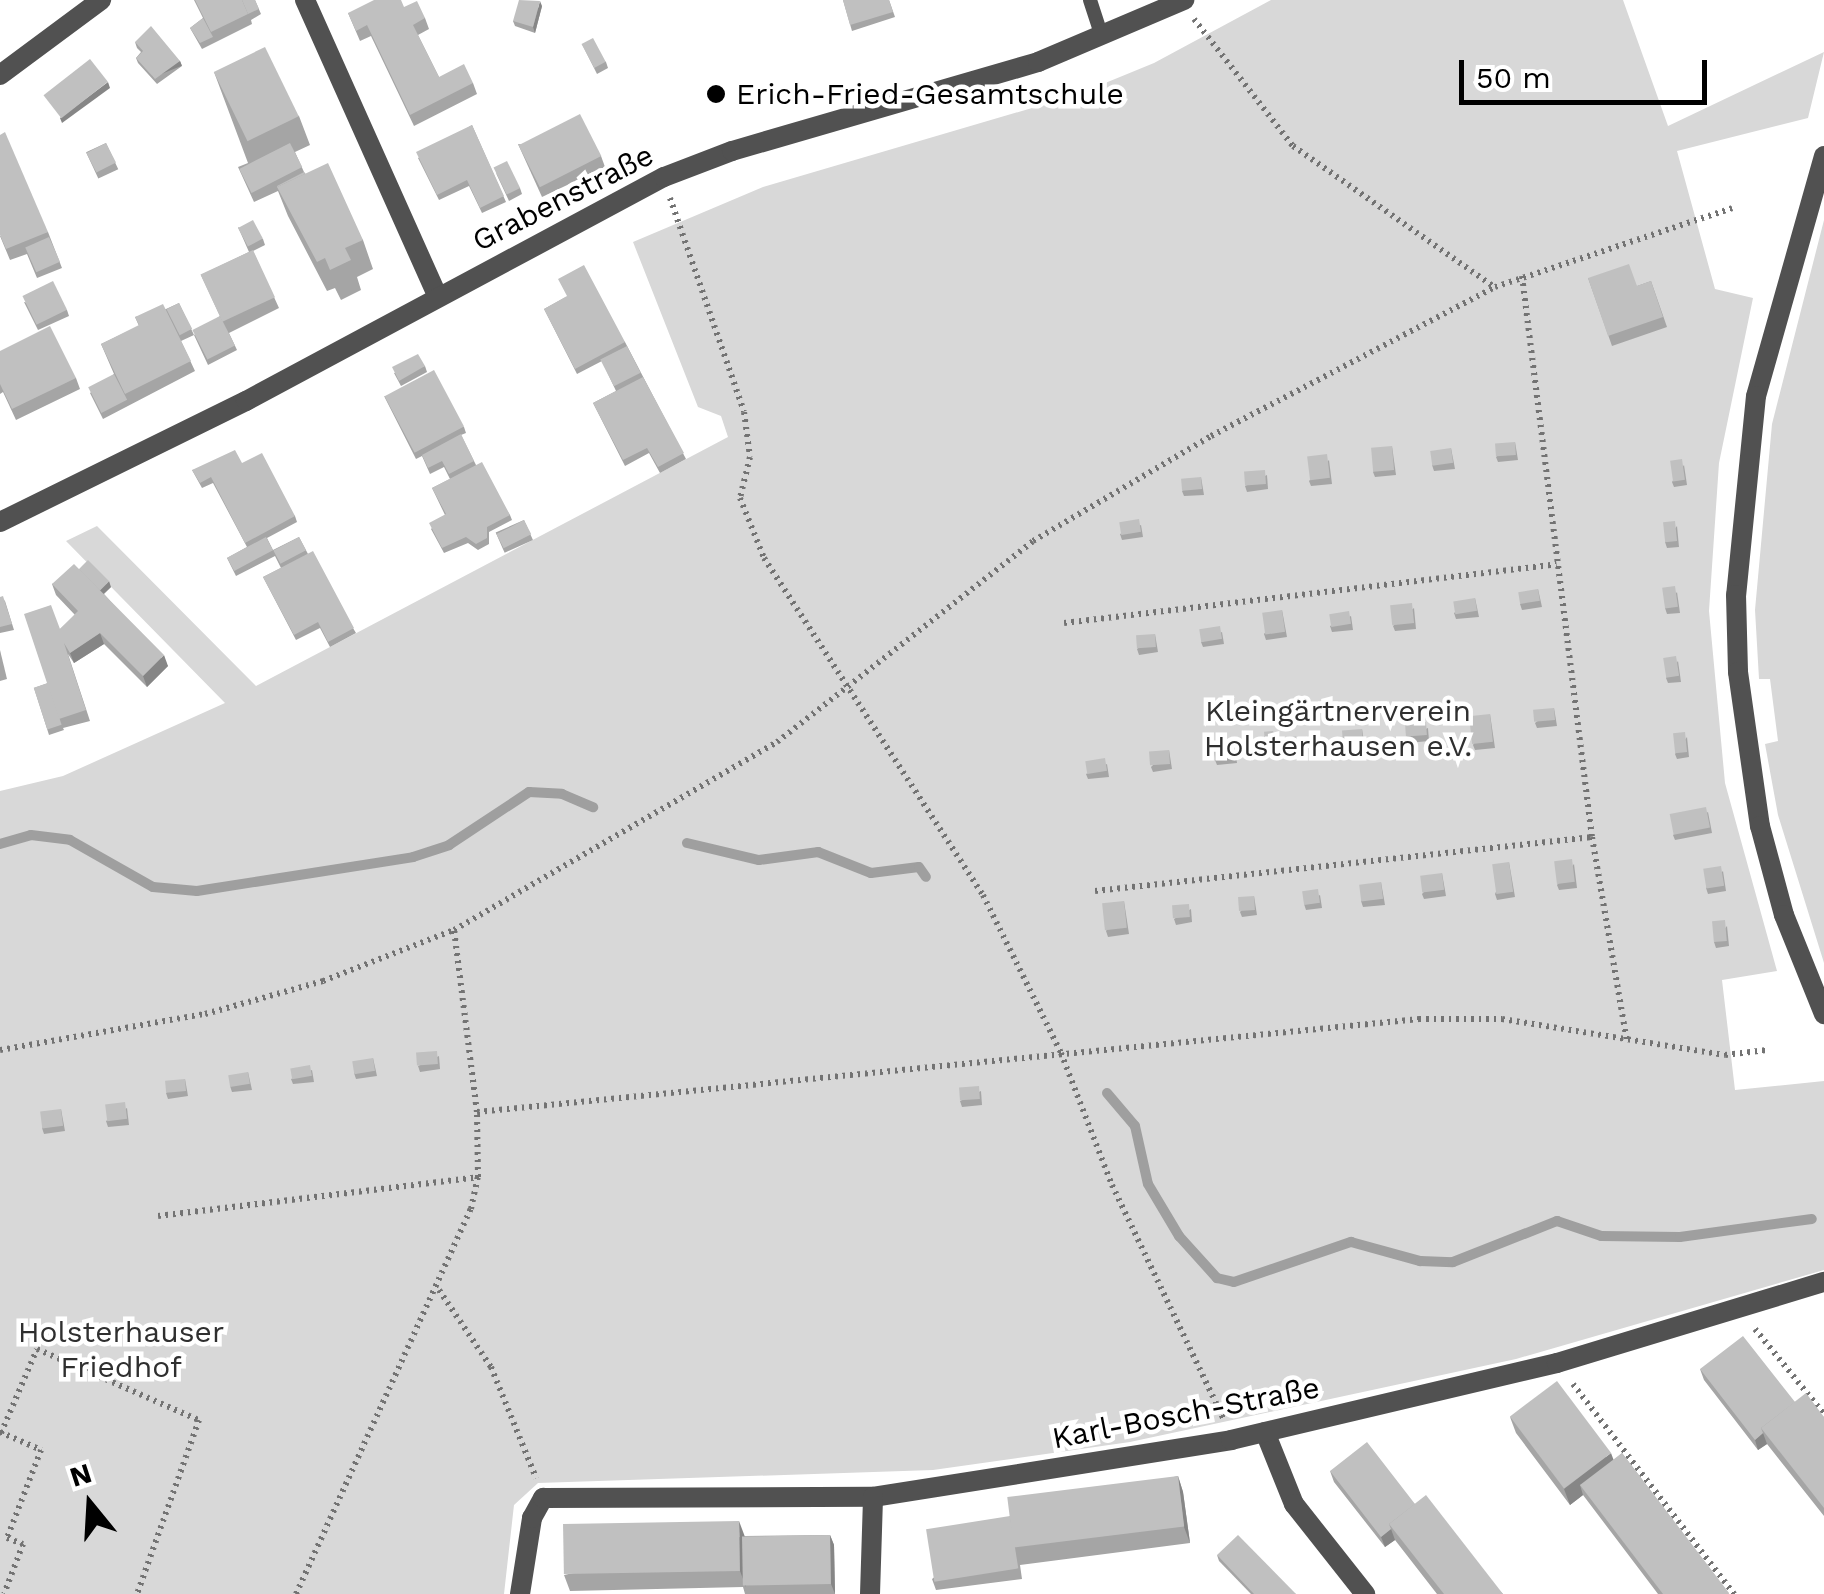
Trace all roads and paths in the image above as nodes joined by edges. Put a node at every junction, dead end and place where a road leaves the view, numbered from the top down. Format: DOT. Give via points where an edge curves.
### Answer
graph roads {
  1 [pos="101,0"];
  2 [pos="304,0"];
  3 [pos="1090,0"];
  4 [pos="1184,0"];
  5 [pos="1102,36"];
  6 [pos="0,75"];
  7 [pos="1823,160"];
  8 [pos="664,177"];
  9 [pos="1732,208"];
  10 [pos="1522,276"];
  11 [pos="1495,287"];
  12 [pos="438,296"];
  13 [pos="0,522"];
  14 [pos="1556,564"];
  15 [pos="1064,623"];
  16 [pos="849,689"];
  17 [pos="1592,837"];
  18 [pos="1095,890"];
  19 [pos="454,930"];
  20 [pos="1824,1014"];
  21 [pos="1627,1042"];
  22 [pos="0,1050"];
  23 [pos="1768,1050"];
  24 [pos="1061,1053"];
  25 [pos="477,1112"];
  26 [pos="478,1177"];
  27 [pos="158,1216"];
  28 [pos="1824,1282"];
  29 [pos="439,1290"];
  30 [pos="1740,1310"];
  31 [pos="1557,1363"];
  32 [pos="1824,1414"];
  33 [pos="0,1432"];
  34 [pos="1265,1432"];
  35 [pos="1231,1440"];
  36 [pos="543,1498"];
  37 [pos="873,1498"];
  38 [pos="4,1594"];
  39 [pos="137,1594"];
  40 [pos="296,1594"];
  41 [pos="520,1594"];
  42 [pos="870,1594"];
  43 [pos="1365,1594"];
  44 [pos="1734,1594"];
  1 -- 6 [label="street"];
  2 -- 12 [label="street"];
  3 -- 5 [label="lane"];
  4 -- 5 [label="street, Grabenstraße"];
  4 -- 11 [label="path" via="1213,52 1293,146"];
  5 -- 8 [label="street, Grabenstraße" via="1038,62 732,150"];
  7 -- 20 [label="street" via="1756,396 1736,595 1738,672 1760,826 1784,914"];
  8 -- 12 [label="street, Grabenstraße"];
  8 -- 16 [label="path" via="747,423 743,511 764,558"];
  9 -- 10 [label="path"];
  10 -- 11 [label="path"];
  10 -- 14 [label="path"];
  11 -- 16 [label="path" via="1308,382 1032,540"];
  12 -- 13 [label="street, Grabenstraße"];
  14 -- 15 [label="path"];
  14 -- 17 [label="path"];
  16 -- 19 [label="path" via="668,810"];
  16 -- 24 [label="path" via="956,847"];
  17 -- 18 [label="path"];
  17 -- 21 [label="path"];
  19 -- 22 [label="path" via="323,981 205,1014"];
  19 -- 25 [label="path"];
  21 -- 23 [label="path" via="1732,1056"];
  21 -- 24 [label="path" via="1502,1018 1420,1019"];
  24 -- 25 [label="path"];
  24 -- 35 [label="path" via="1112,1184"];
  25 -- 26 [label="path"];
  26 -- 27 [label="path"];
  26 -- 29 [label="path"];
  28 -- 30 [label="street, Karl-Bosch-Straße"];
  29 -- 36 [label="path" via="491,1366"];
  29 -- 40 [label="path"];
  30 -- 31 [label="street, Karl-Bosch-Straße"];
  30 -- 32 [label="path"];
  31 -- 34 [label="street, Karl-Bosch-Straße"];
  31 -- 44 [label="path"];
  33 -- 38 [label="path" via="41,1450 7,1538 23,1544"];
  33 -- 39 [label="path" via="38,1348 199,1420"];
  34 -- 35 [label="street, Karl-Bosch-Straße"];
  34 -- 43 [label="street" via="1294,1504"];
  35 -- 37 [label="street, Karl-Bosch-Straße"];
  36 -- 37 [label="street, Karl-Bosch-Straße"];
  36 -- 41 [label="street" via="532,1518"];
  37 -- 42 [label="street"];
}
